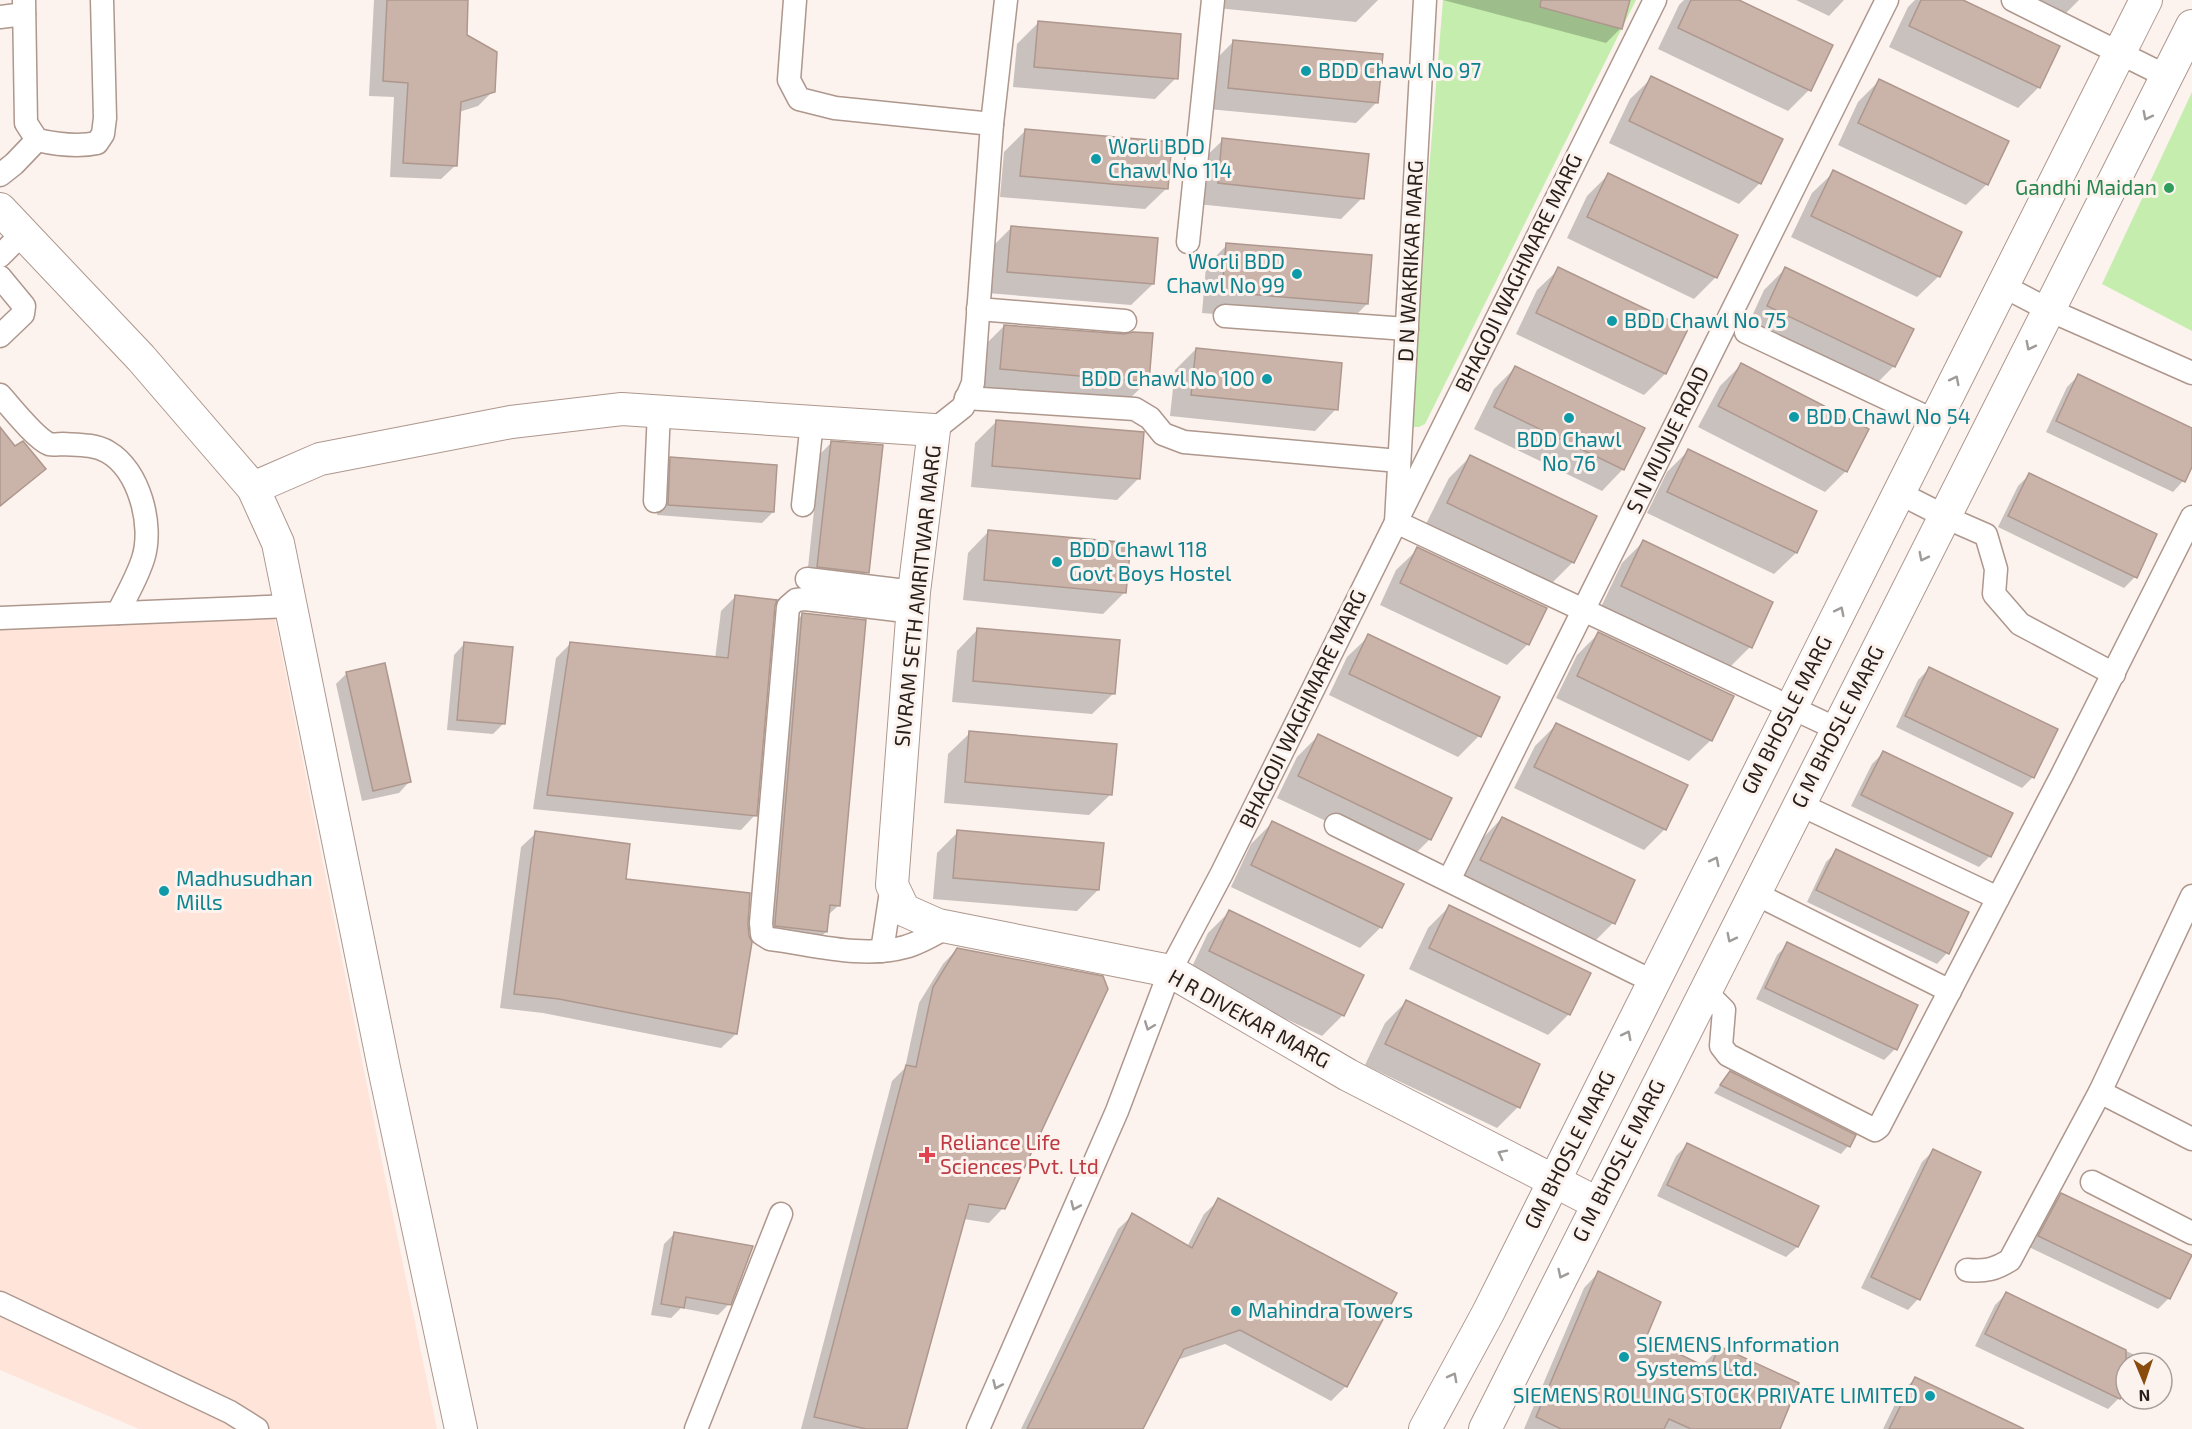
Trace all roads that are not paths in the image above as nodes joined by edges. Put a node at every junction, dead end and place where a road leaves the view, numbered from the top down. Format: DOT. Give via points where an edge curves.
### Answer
graph roads {
  1 [pos="102,0"];
  2 [pos="795,0"];
  3 [pos="1006,0"];
  4 [pos="1213,0"];
  5 [pos="1425,0"];
  6 [pos="1655,0"];
  7 [pos="1887,0"];
  8 [pos="2013,0"];
  9 [pos="2146,0"];
  10 [pos="10,11"];
  11 [pos="2192,26"];
  12 [pos="2120,53"];
  13 [pos="2166,76"];
  14 [pos="992,124"];
  15 [pos="37,140"];
  16 [pos="0,175"];
  17 [pos="0,209"];
  18 [pos="23,233"];
  19 [pos="1188,242"];
  20 [pos="0,256"];
  21 [pos="0,277"];
  22 [pos="2003,286"];
  23 [pos="978,309"];
  24 [pos="2049,310"];
  25 [pos="1225,316"];
  26 [pos="1125,321"];
  27 [pos="1407,329"];
  28 [pos="1746,332"];
  29 [pos="0,336"];
  30 [pos="2192,373"];
  31 [pos="0,395"];
  32 [pos="966,398"];
  33 [pos="659,411"];
  34 [pos="1935,421"];
  35 [pos="812,422"];
  36 [pos="934,430"];
  37 [pos="1400,461"];
  38 [pos="253,488"];
  39 [pos="1899,493"];
  40 [pos="655,501"];
  41 [pos="803,505"];
  42 [pos="1944,516"];
  43 [pos="2192,517"];
  44 [pos="1396,522"];
  45 [pos="807,579"];
  46 [pos="906,601"];
  47 [pos="291,606"];
  48 [pos="1583,610"];
  49 [pos="118,613"];
  50 [pos="0,618"];
  51 [pos="2114,674"];
  52 [pos="1791,709"];
  53 [pos="1837,729"];
  54 [pos="1799,804"];
  55 [pos="1336,825"];
  56 [pos="1449,880"];
  57 [pos="892,885"];
  58 [pos="1754,893"];
  59 [pos="2192,896"];
  60 [pos="1998,898"];
  61 [pos="947,927"];
  62 [pos="882,951"];
  63 [pos="1170,971"];
  64 [pos="1654,982"];
  65 [pos="1950,992"];
  66 [pos="1703,994"];
  67 [pos="2100,1092"];
  68 [pos="2192,1139"];
  69 [pos="1554,1181"];
  70 [pos="2092,1182"];
  71 [pos="1597,1203"];
  72 [pos="781,1214"];
  73 [pos="2192,1233"];
  74 [pos="1967,1270"];
  75 [pos="0,1303"];
  76 [pos="257,1429"];
  77 [pos="461,1429"];
  78 [pos="696,1429"];
  79 [pos="978,1429"];
  80 [pos="1425,1429"];
  81 [pos="1485,1429"];
  1 -- 15 [label="street" via="103,134 97,143 89,145"];
  2 -- 14 [label="street" via="789,80 799,99 835,108"];
  3 -- 14 [label="street, SIVRAM SETH AMRITWAR MARG"];
  4 -- 19 [label="street"];
  5 -- 27 [label="street, D N WAKRIKAR MARG"];
  6 -- 44 [label="street, BHAGOJI WAGHMARE MARG"];
  7 -- 48 [label="street, S N MUNJE ROAD"];
  8 -- 12 [label="street"];
  9 -- 12 [label="street, GM BHOSLE MARG"];
  10 -- 15 [label="street" via="26,123"];
  11 -- 13 [label="street, G M BHOSLE MARG"];
  12 -- 13 [label="street"];
  12 -- 22 [label="street, GM BHOSLE MARG"];
  13 -- 24 [label="street, G M BHOSLE MARG, one-way"];
  14 -- 23 [label="street, SIVRAM SETH AMRITWAR MARG"];
  15 -- 16 [label="street"];
  17 -- 18 [label="street"];
  18 -- 20 [label="street"];
  18 -- 38 [label="street" via="141,358"];
  21 -- 29 [label="street" via="24,306 23,314"];
  22 -- 24 [label="street"];
  34 -- 22 [label="street, GM BHOSLE MARG, one-way"];
  23 -- 26 [label="street"];
  23 -- 32 [label="street, SIVRAM SETH AMRITWAR MARG" via="972,383"];
  24 -- 30 [label="street"];
  24 -- 42 [label="street, G M BHOSLE MARG, one-way"];
  25 -- 27 [label="street"];
  27 -- 37 [label="street, D N WAKRIKAR MARG"];
  28 -- 34 [label="street"];
  31 -- 49 [label="street" via="39,437 50,444 92,445 108,452 136,484 146,528 144,557"];
  32 -- 36 [label="street, SIVRAM SETH AMRITWAR MARG" via="963,407"];
  32 -- 37 [label="street" via="1135,409 1150,418 1162,434 1184,442"];
  33 -- 35 [label="street"];
  33 -- 38 [label="street" via="622,409 511,422 320,459"];
  33 -- 40 [label="street"];
  34 -- 39 [label="street, GM BHOSLE MARG"];
  35 -- 36 [label="street"];
  35 -- 41 [label="street"];
  36 -- 46 [label="street, SIVRAM SETH AMRITWAR MARG"];
  37 -- 44 [label="street, D N WAKRIKAR MARG"];
  38 -- 47 [label="street" via="278,543"];
  39 -- 42 [label="street"];
  52 -- 39 [label="street, GM BHOSLE MARG, one-way"];
  42 -- 51 [label="street" via="1986,535 1996,569 1994,594 2020,624"];
  42 -- 53 [label="street, G M BHOSLE MARG, one-way"];
  43 -- 51 [label="street"];
  44 -- 48 [label="street"];
  44 -- 63 [label="street, BHAGOJI WAGHMARE MARG"];
  45 -- 46 [label="street"];
  46 -- 57 [label="street, SIVRAM SETH AMRITWAR MARG"];
  46 -- 62 [label="street" via="806,599 796,600 788,607 761,923 762,934 770,939"];
  47 -- 49 [label="street"];
  47 -- 77 [label="street"];
  48 -- 52 [label="street"];
  48 -- 56 [label="street, S N MUNJE ROAD"];
  49 -- 50 [label="street"];
  51 -- 60 [label="street"];
  52 -- 53 [label="street"];
  64 -- 52 [label="street, GM BHOSLE MARG, one-way"];
  53 -- 54 [label="street, G M BHOSLE MARG"];
  54 -- 58 [label="street, G M BHOSLE MARG"];
  54 -- 60 [label="street"];
  55 -- 56 [label="street"];
  56 -- 64 [label="street"];
  57 -- 61 [label="street, H R DIVEKAR MARG" via="904,910"];
  57 -- 62 [label="street"];
  58 -- 65 [label="street"];
  58 -- 66 [label="street, G M BHOSLE MARG, one-way"];
  59 -- 67 [label="street"];
  60 -- 65 [label="street"];
  61 -- 62 [label="street" via="905,947"];
  61 -- 63 [label="street, H R DIVEKAR MARG"];
  69 -- 63 [label="street, H R DIVEKAR MARG, one-way" via="1348,1075"];
  63 -- 79 [label="street, BHAGOJI WAGHMARE MARG, one-way" via="1117,1111"];
  69 -- 64 [label="street, GM BHOSLE MARG, one-way"];
  65 -- 66 [label="street" via="1875,1130 1728,1055 1721,1046 1724,1010"];
  66 -- 71 [label="street, G M BHOSLE MARG"];
  67 -- 68 [label="street"];
  67 -- 74 [label="street" via="2010,1260 1984,1272"];
  69 -- 71 [label="street, H R DIVEKAR MARG"];
  80 -- 69 [label="street, GM BHOSLE MARG, one-way"];
  70 -- 73 [label="street"];
  71 -- 81 [label="street, G M BHOSLE MARG, one-way"];
  72 -- 78 [label="street"];
  75 -- 76 [label="street" via="231,1412"];
}
